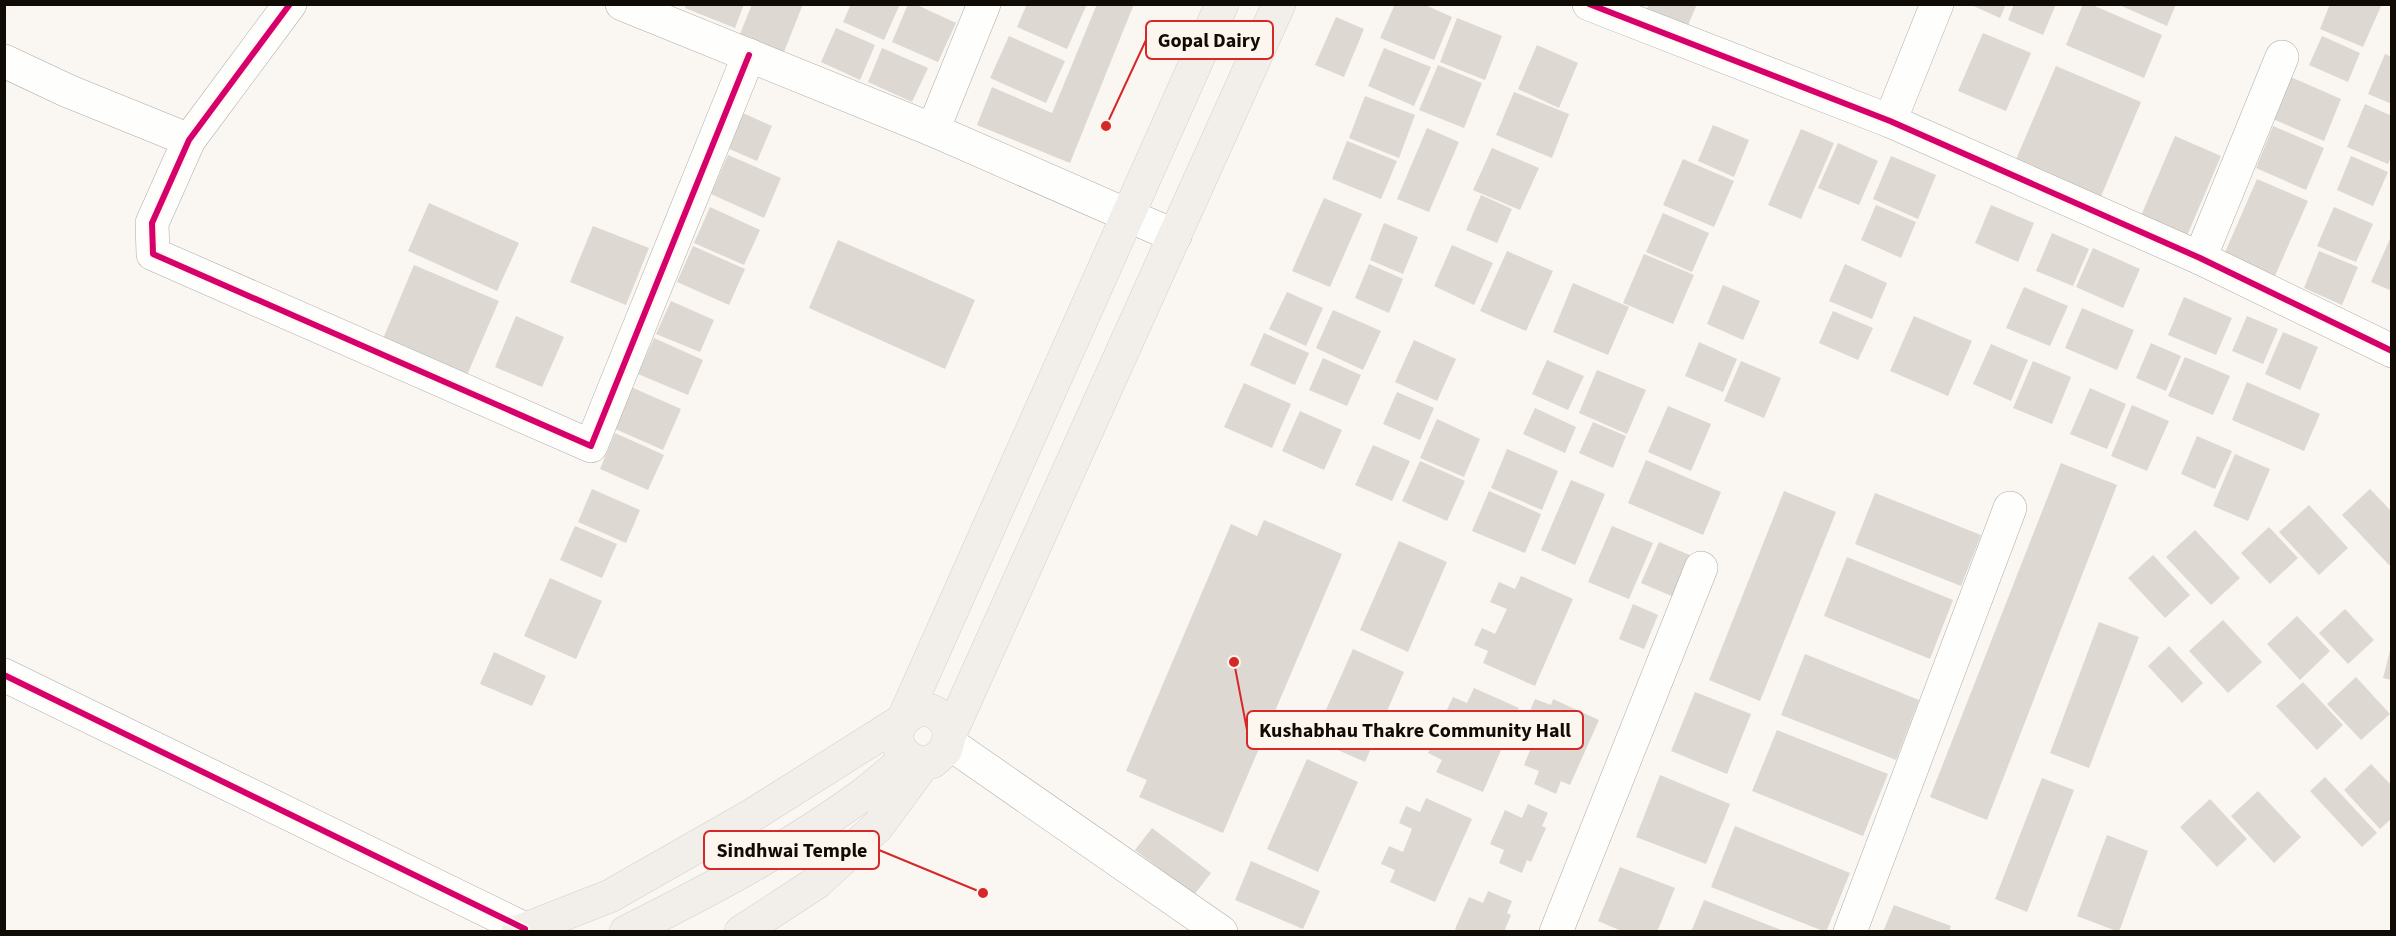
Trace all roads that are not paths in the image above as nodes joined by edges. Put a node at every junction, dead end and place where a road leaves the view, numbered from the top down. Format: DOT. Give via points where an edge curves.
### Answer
graph roads {
  1 [pos="290,4"];
  2 [pos="622,4"];
  3 [pos="984,4"];
  4 [pos="1222,4"];
  5 [pos="1279,4"];
  6 [pos="1588,4"];
  7 [pos="1937,4"];
  8 [pos="749,55"];
  9 [pos="2282,57"];
  10 [pos="4,61"];
  11 [pos="1890,121"];
  12 [pos="933,130"];
  13 [pos="189,140"];
  14 [pos="1126,216"];
  15 [pos="1175,236"];
  16 [pos="2200,258"];
  17 [pos="2391,351"];
  18 [pos="2010,508"];
  19 [pos="979,550"];
  20 [pos="1025,567"];
  21 [pos="1701,567"];
  22 [pos="4,675"];
  23 [pos="903,720"];
  24 [pos="950,738"];
  25 [pos="915,760"];
  26 [pos="521,930"];
  27 [pos="626,932"];
  28 [pos="741,932"];
  29 [pos="1221,932"];
  30 [pos="1556,932"];
  31 [pos="1850,932"];
  1 -- 13 [label="street"];
  2 -- 8 [label="street"];
  3 -- 12 [label="street"];
  4 -- 14 [label="main road"];
  5 -- 15 [label="main road"];
  6 -- 11 [label="street"];
  7 -- 11 [label="street"];
  8 -- 12 [label="street"];
  8 -- 13 [label="street" via="591,446 153,254 152,223"];
  9 -- 16 [label="street"];
  10 -- 13 [label="street"];
  11 -- 16 [label="street"];
  12 -- 14 [label="street"];
  14 -- 15 [label="street"];
  14 -- 19 [label="main road"];
  15 -- 20 [label="main road"];
  16 -- 17 [label="street"];
  18 -- 31 [label="street"];
  19 -- 20 [label="main road"];
  19 -- 23 [label="main road"];
  20 -- 24 [label="main road"];
  21 -- 30 [label="street"];
  22 -- 26 [label="street"];
  23 -- 24 [label="main road" via="918,710 935,712 943,717"];
  23 -- 25 [label="main road" via="896,736 898,744"];
  23 -- 26 [label="main road" via="754,814 610,896"];
  24 -- 25 [label="main road" via="939,757"];
  24 -- 29 [label="street"];
  25 -- 27 [label="main road" via="778,849"];
  25 -- 28 [label="main road" via="877,827 816,883"];
}
